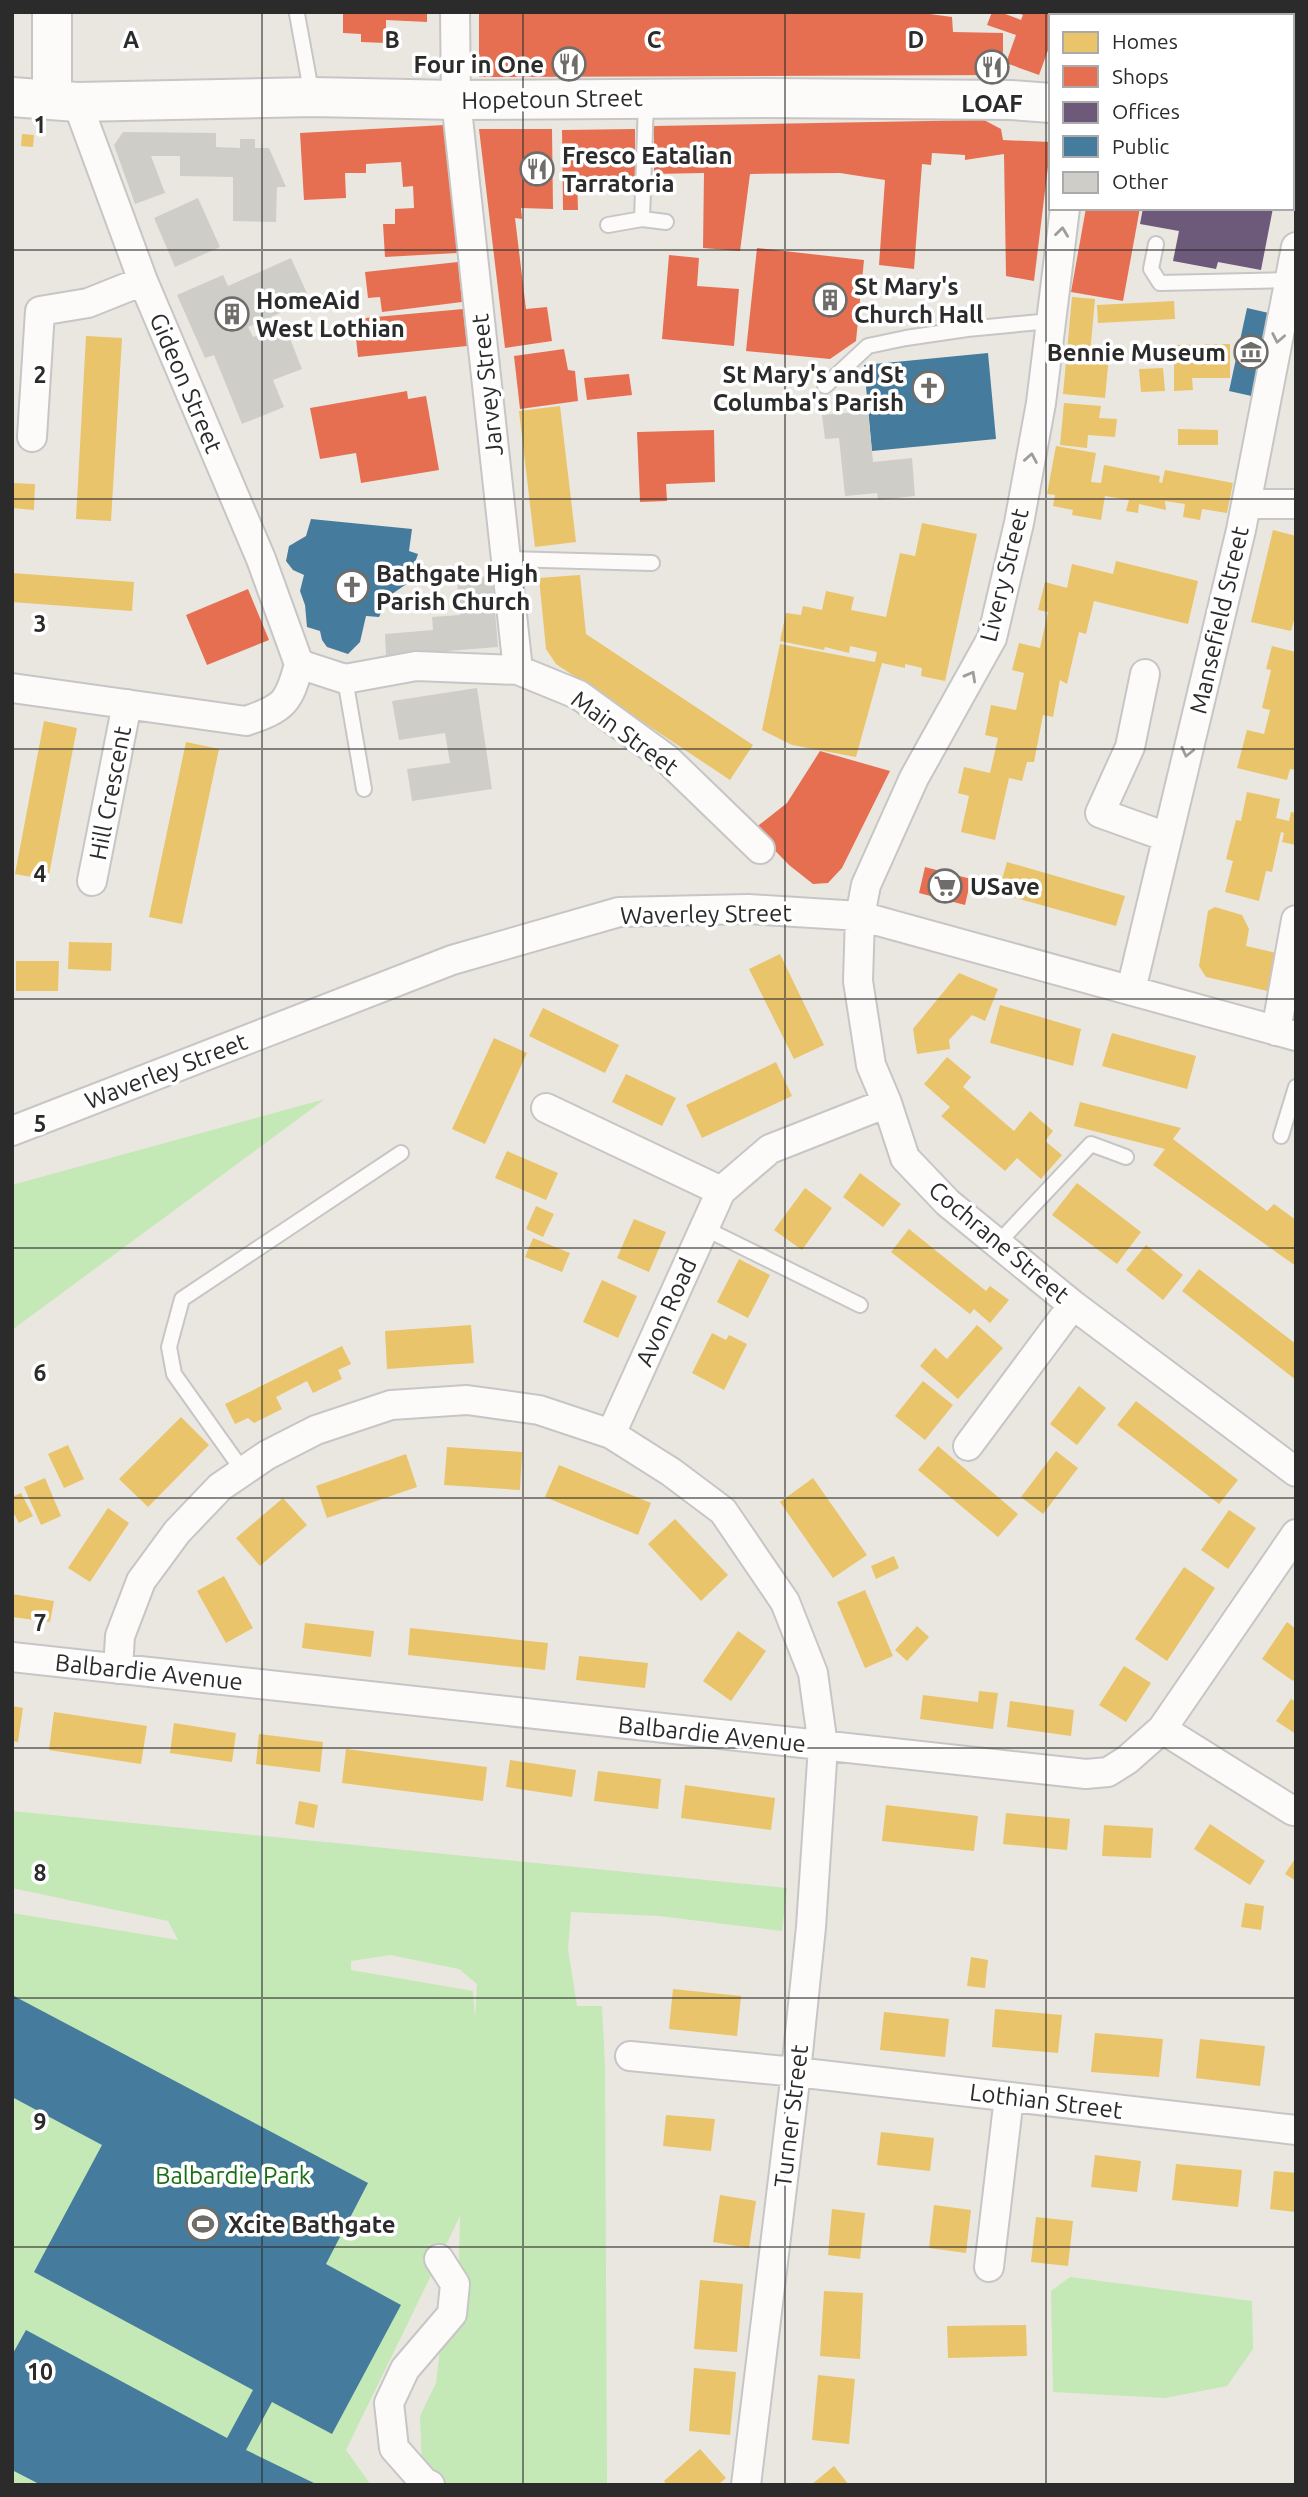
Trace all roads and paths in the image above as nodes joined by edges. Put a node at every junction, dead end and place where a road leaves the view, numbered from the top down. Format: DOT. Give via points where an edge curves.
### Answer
graph roads {
  1 [pos="52,12"];
  2 [pos="455,12"];
  3 [pos="297,14"];
  4 [pos="12,97"];
  5 [pos="312,97"];
  6 [pos="646,98"];
  7 [pos="456,100"];
  8 [pos="65,101"];
  9 [pos="1049,102"];
  10 [pos="1065,210"];
  11 [pos="642,219"];
  12 [pos="666,222"];
  13 [pos="608,225"];
  14 [pos="1156,244"];
  15 [pos="1296,247"];
  16 [pos="1289,280"];
  17 [pos="143,281"];
  18 [pos="1051,321"];
  19 [pos="825,386"];
  20 [pos="32,437"];
  21 [pos="1246,504"];
  22 [pos="1296,504"];
  23 [pos="506,559"];
  24 [pos="652,563"];
  25 [pos="299,663"];
  26 [pos="518,670"];
  27 [pos="1145,674"];
  28 [pos="345,678"];
  29 [pos="12,688"];
  30 [pos="127,704"];
  31 [pos="364,789"];
  32 [pos="1167,836"];
  33 [pos="760,849"];
  34 [pos="92,881"];
  35 [pos="860,916"];
  36 [pos="1296,920"];
  37 [pos="1131,990"];
  38 [pos="1286,1033"];
  39 [pos="1296,1087"];
  40 [pos="887,1103"];
  41 [pos="547,1108"];
  42 [pos="12,1131"];
  43 [pos="1281,1136"];
  44 [pos="401,1153"];
  45 [pos="1126,1157"];
  46 [pos="721,1191"];
  47 [pos="704,1228"];
  48 [pos="998,1243"];
  49 [pos="860,1305"];
  50 [pos="1073,1305"];
  51 [pos="611,1434"];
  52 [pos="968,1446"];
  53 [pos="243,1471"];
  54 [pos="1296,1472"];
  55 [pos="1296,1534"];
  56 [pos="12,1657"];
  57 [pos="118,1669"];
  58 [pos="1161,1729"];
  59 [pos="823,1746"];
  60 [pos="1293,1811"];
  61 [pos="630,2056"];
  62 [pos="796,2072"];
  63 [pos="1009,2096"];
  64 [pos="1296,2130"];
  65 [pos="439,2259"];
  66 [pos="989,2267"];
  67 [pos="430,2485"];
  68 [pos="746,2485"];
  1 -- 8 [label="street"];
  2 -- 7 [label="street, Jarvey Street"];
  3 -- 5 [label="lane"];
  4 -- 8 [label="street, Hopetoun Street"];
  5 -- 7 [label="street, Hopetoun Street"];
  5 -- 8 [label="street, Hopetoun Street"];
  6 -- 7 [label="street, Hopetoun Street"];
  6 -- 9 [label="street, Hopetoun Street"];
  6 -- 11 [label="lane"];
  7 -- 23 [label="street, Jarvey Street"];
  8 -- 17 [label="street, Gideon Street"];
  18 -- 10 [label="street, Livery Street, one-way"];
  11 -- 12 [label="lane"];
  11 -- 13 [label="lane"];
  14 -- 16 [label="lane" via="1151,269 1160,283"];
  15 -- 16 [label="street, Mansefield Street"];
  16 -- 21 [label="street, Mansefield Street, one-way"];
  17 -- 20 [label="street" via="88,303 40,311"];
  17 -- 25 [label="street, Gideon Street" via="261,559"];
  18 -- 19 [label="lane" via="868,346"];
  35 -- 18 [label="street, Livery Street, one-way" via="866,885 914,778 992,638 1019,523"];
  21 -- 22 [label="street"];
  21 -- 32 [label="street, Mansefield Street, one-way"];
  23 -- 24 [label="lane"];
  23 -- 26 [label="street, Jarvey Street"];
  25 -- 28 [label="street, Main Street"];
  25 -- 30 [label="street, Hill Crescent" via="292,692 273,712 246,721"];
  26 -- 28 [label="street, Main Street" via="416,666"];
  26 -- 33 [label="street, Main Street" via="579,695 667,759"];
  27 -- 32 [label="street" via="1130,747 1100,813"];
  28 -- 31 [label="lane"];
  29 -- 30 [label="street, Hill Crescent"];
  30 -- 34 [label="street, Hill Crescent"];
  32 -- 37 [label="street, Mansefield Street"];
  35 -- 37 [label="street, Waverley Street"];
  35 -- 40 [label="street, Cochrane Street" via="858,981 871,1065"];
  35 -- 42 [label="street, Waverley Street" via="748,909 619,912 452,961"];
  36 -- 38 [label="street"];
  37 -- 38 [label="street, Waverley Street"];
  39 -- 43 [label="lane"];
  40 -- 46 [label="street, Avon Road" via="770,1149"];
  40 -- 48 [label="street, Cochrane Street" via="905,1158 948,1203"];
  41 -- 46 [label="street"];
  44 -- 53 [label="lane" via="182,1299 169,1348 174,1374"];
  45 -- 48 [label="lane" via="1091,1144"];
  46 -- 47 [label="street, Avon Road"];
  47 -- 49 [label="lane"];
  47 -- 51 [label="street, Avon Road"];
  48 -- 50 [label="street, Cochrane Street"];
  50 -- 52 [label="street"];
  50 -- 54 [label="street, Cochrane Street"];
  51 -- 53 [label="street, Turner Street" via="538,1410 467,1400 391,1405 317,1430"];
  51 -- 59 [label="street, Turner Street" via="723,1511 785,1602 813,1673"];
  53 -- 57 [label="street, Turner Street" via="219,1487 177,1532 141,1581 120,1636"];
  55 -- 58 [label="street, Balbardie Avenue"];
  56 -- 57 [label="street, Balbardie Avenue"];
  57 -- 59 [label="street, Balbardie Avenue"];
  58 -- 59 [label="street, Balbardie Avenue" via="1108,1772 1086,1774"];
  58 -- 60 [label="street"];
  59 -- 62 [label="street, Turner Street"];
  61 -- 62 [label="street, Lothian Street"];
  62 -- 63 [label="street, Lothian Street"];
  62 -- 68 [label="street, Turner Street"];
  63 -- 64 [label="street, Lothian Street"];
  63 -- 66 [label="street"];
  65 -- 67 [label="street" via="455,2284 452,2314 405,2369 389,2403 394,2448"];
}
